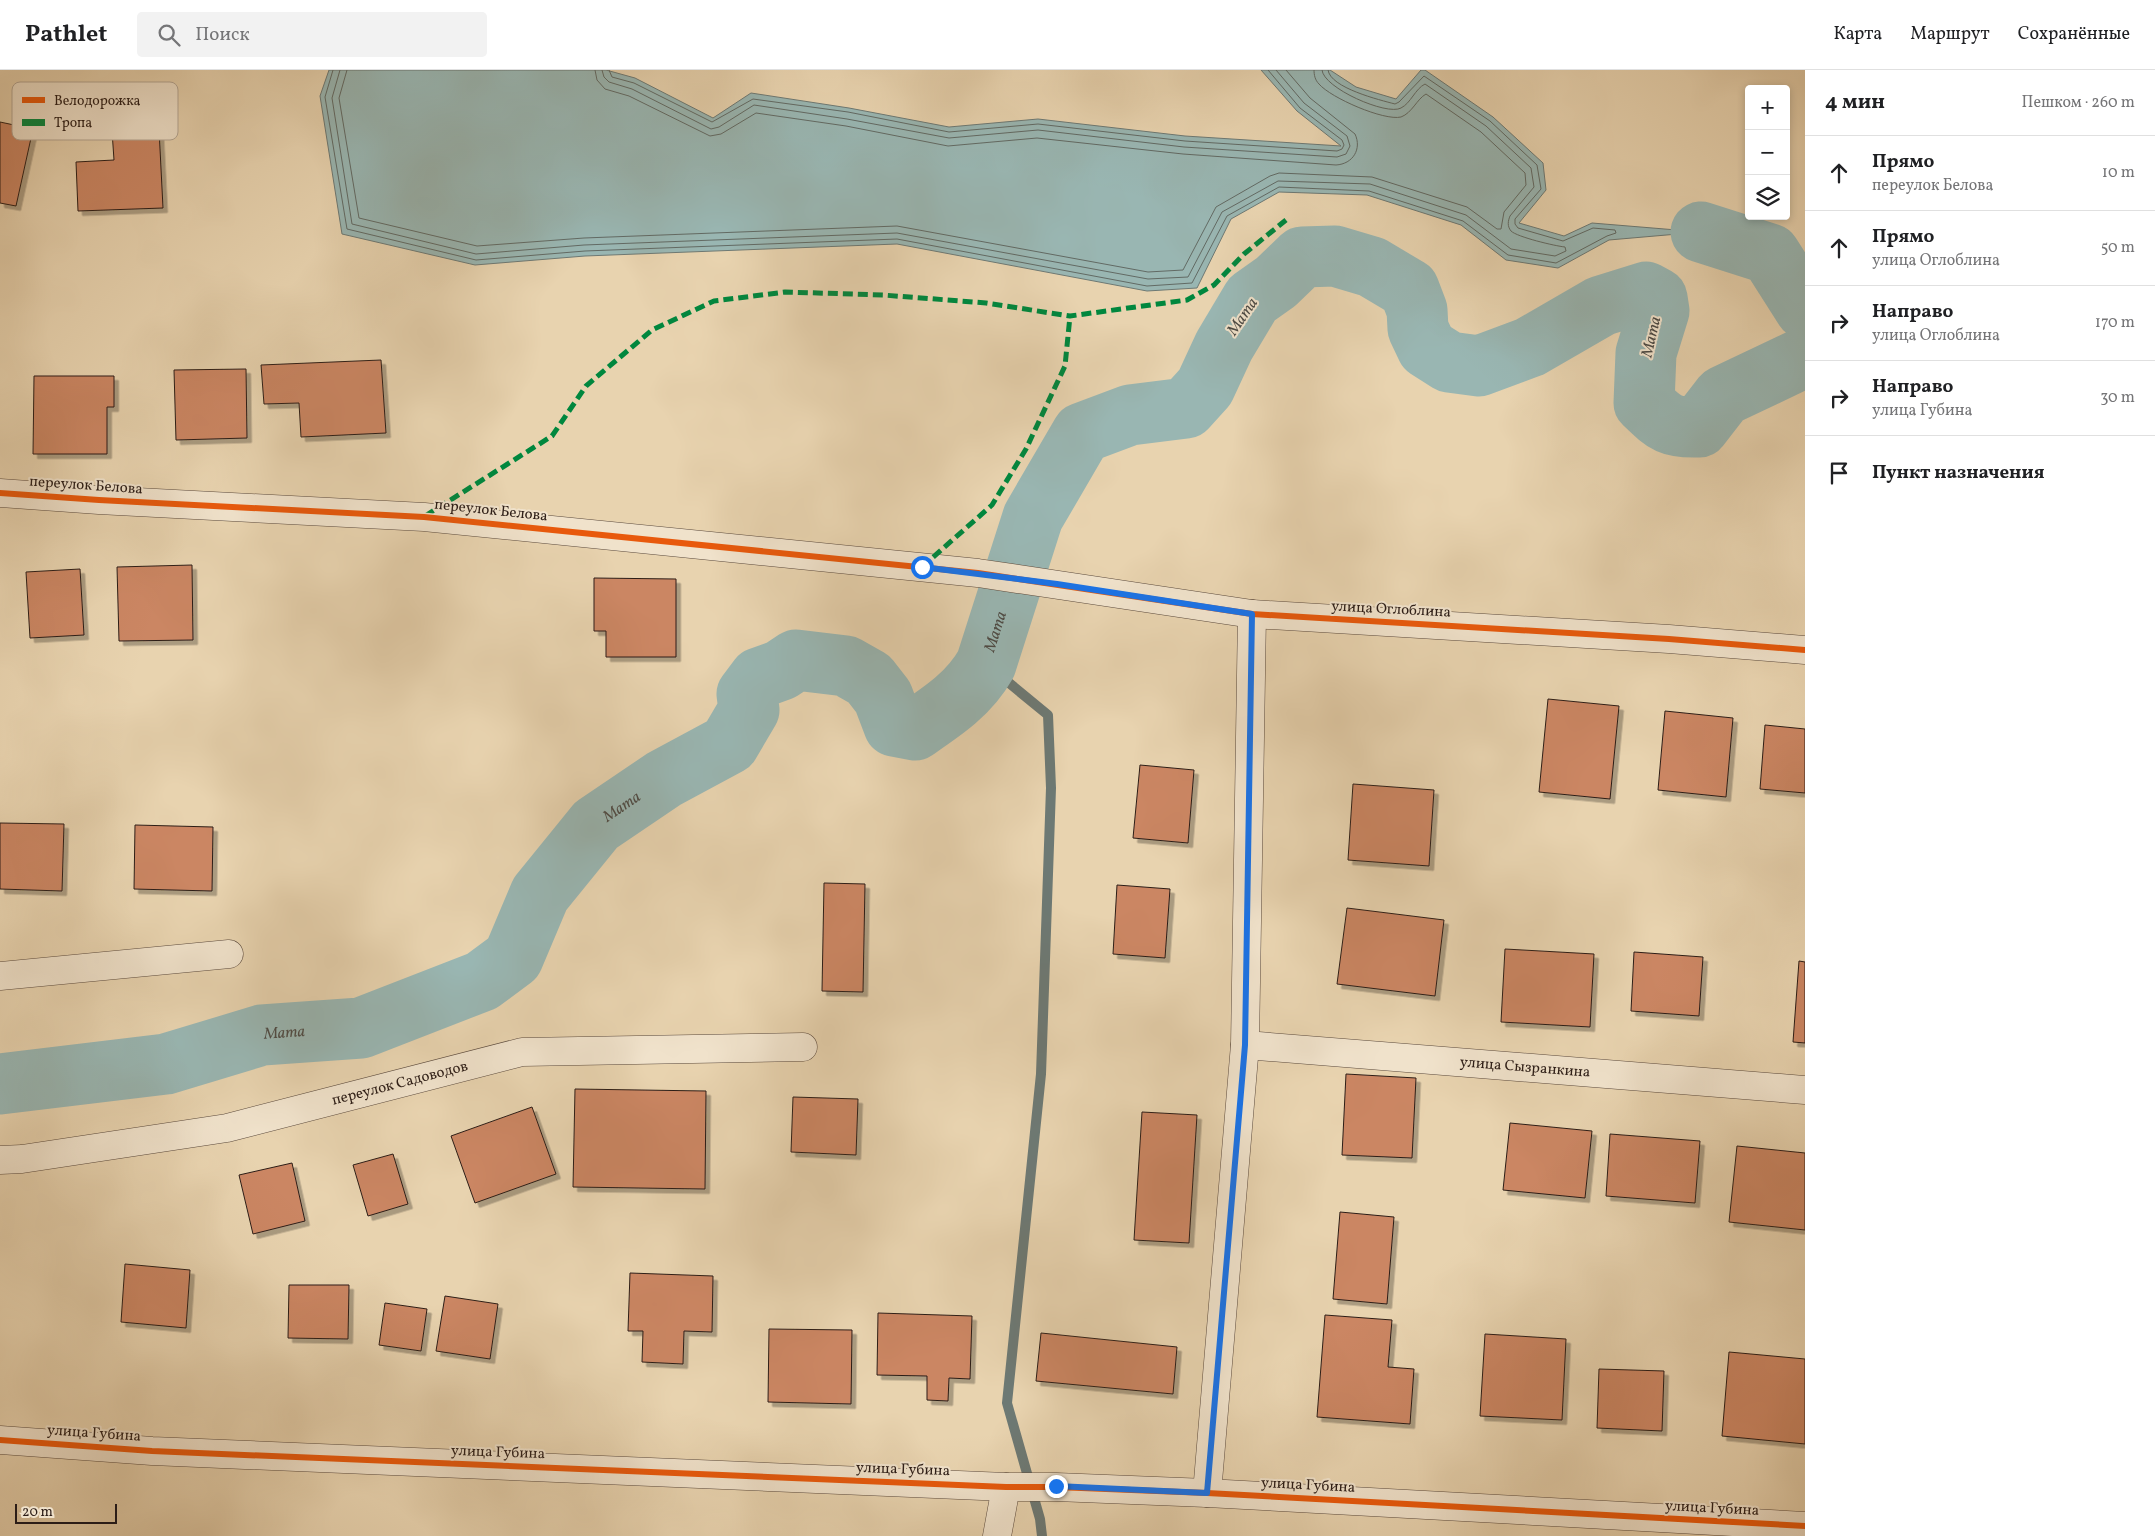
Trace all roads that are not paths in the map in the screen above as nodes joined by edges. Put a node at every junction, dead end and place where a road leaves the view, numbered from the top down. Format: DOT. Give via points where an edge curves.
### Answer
graph roads {
  1 [pos="0,493"];
  2 [pos="978,573"];
  3 [pos="1252,614"];
  4 [pos="1805,650"];
  5 [pos="229,954"];
  6 [pos="0,976"];
  7 [pos="1245,1045"];
  8 [pos="803,1047"];
  9 [pos="1805,1090"];
  10 [pos="0,1160"];
  11 [pos="0,1440"];
  12 [pos="1006,1487"];
  13 [pos="1207,1493"];
  14 [pos="1805,1526"];
  15 [pos="997,1536"];
  1 -- 2 [label="street, переулок Белова" via="424,517"];
  2 -- 3 [label="street, улица Оглоблина"];
  3 -- 4 [label="street, улица Оглоблина"];
  3 -- 7 [label="street"];
  5 -- 6 [label="street"];
  7 -- 9 [label="street, улица Сызранкина"];
  7 -- 13 [label="street"];
  8 -- 10 [label="street, переулок Садоводов" via="522,1052 226,1128"];
  11 -- 12 [label="street, улица Губина" via="152,1451"];
  12 -- 13 [label="street, улица Губина"];
  12 -- 15 [label="street"];
  13 -- 14 [label="street, улица Губина"];
}
